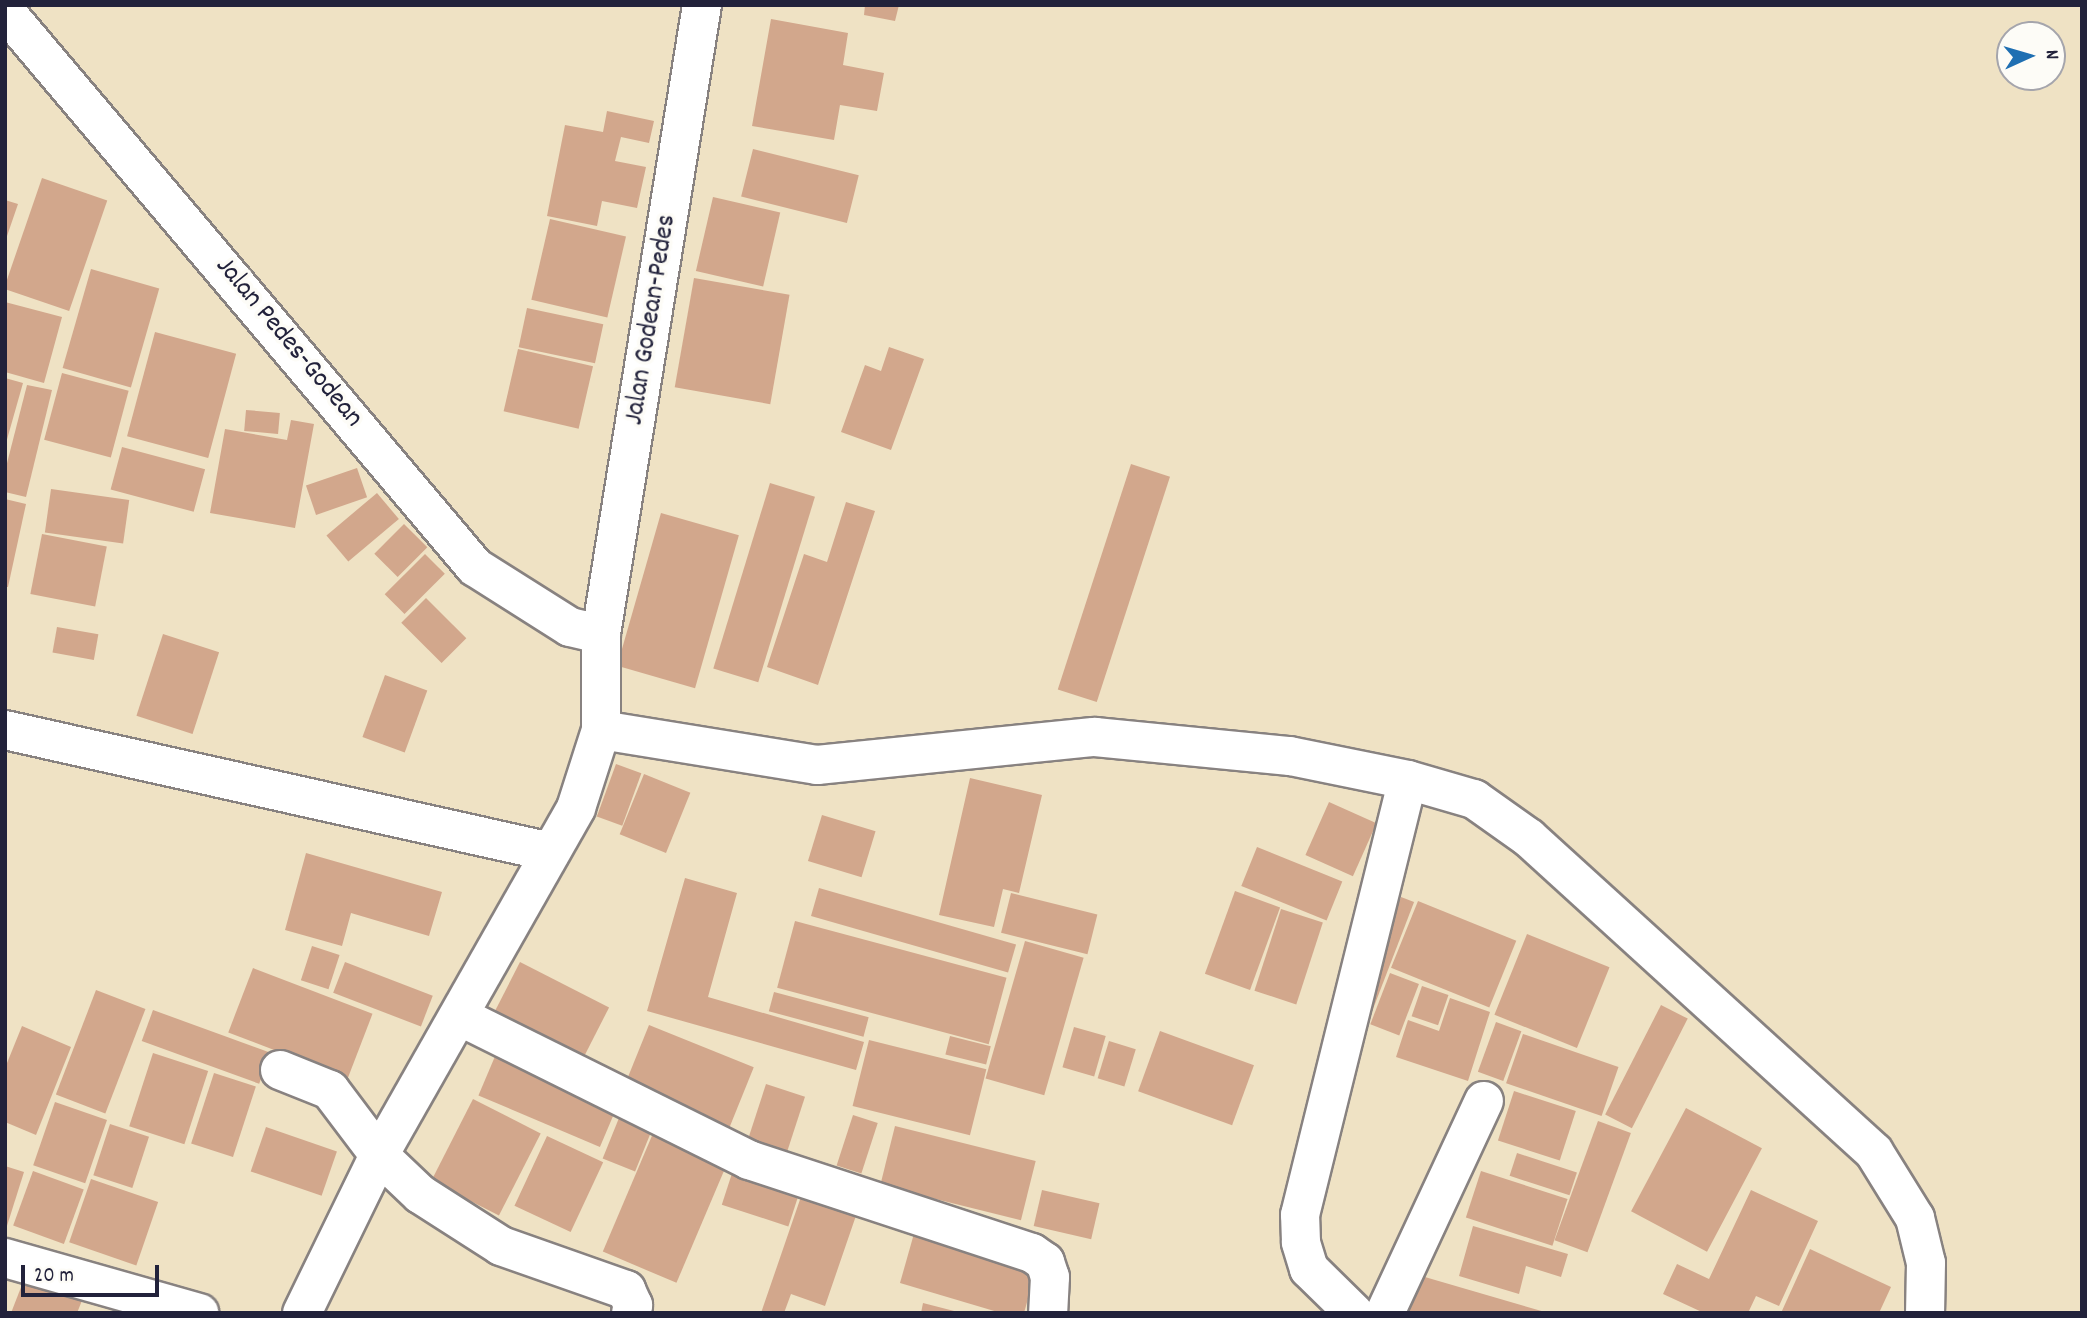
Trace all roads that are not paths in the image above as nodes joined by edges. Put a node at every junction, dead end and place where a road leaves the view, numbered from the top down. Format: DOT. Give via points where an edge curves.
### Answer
graph roads {
  1 [pos="702,5"];
  2 [pos="5,11"];
  3 [pos="601,634"];
  4 [pos="5,730"];
  5 [pos="601,730"];
  6 [pos="1408,780"];
  7 [pos="551,852"];
  8 [pos="459,1016"];
  9 [pos="280,1070"];
  10 [pos="1484,1101"];
  11 [pos="379,1155"];
  12 [pos="5,1258"];
  13 [pos="199,1313"];
  14 [pos="302,1313"];
  15 [pos="632,1313"];
  16 [pos="1048,1313"];
  17 [pos="1354,1313"];
  18 [pos="1385,1313"];
  19 [pos="1925,1313"];
  1 -- 3 [label="street, Jalan Godean-Pedes"];
  2 -- 3 [label="street, Jalan Pedes-Godean" via="475,567 570,626"];
  3 -- 5 [label="street, Jalan Godean-Pedes"];
  4 -- 7 [label="street"];
  5 -- 6 [label="street" via="817,765 1095,737 1290,756"];
  5 -- 7 [label="street, Jalan Godean-Pedes" via="576,808"];
  6 -- 17 [label="street" via="1300,1215 1309,1269"];
  6 -- 19 [label="street" via="1474,799 1529,838 1874,1152 1915,1218 1926,1263"];
  7 -- 8 [label="street, Jalan Godean-Pedes"];
  8 -- 11 [label="street, Jalan Godean-Pedes"];
  8 -- 16 [label="street" via="750,1160 1032,1253 1045,1262 1050,1277"];
  9 -- 11 [label="street" via="330,1090"];
  10 -- 18 [label="street"];
  11 -- 14 [label="street, Jalan Godean-Pedes"];
  11 -- 15 [label="street" via="420,1194 501,1246 626,1290"];
  12 -- 13 [label="street"];
}
